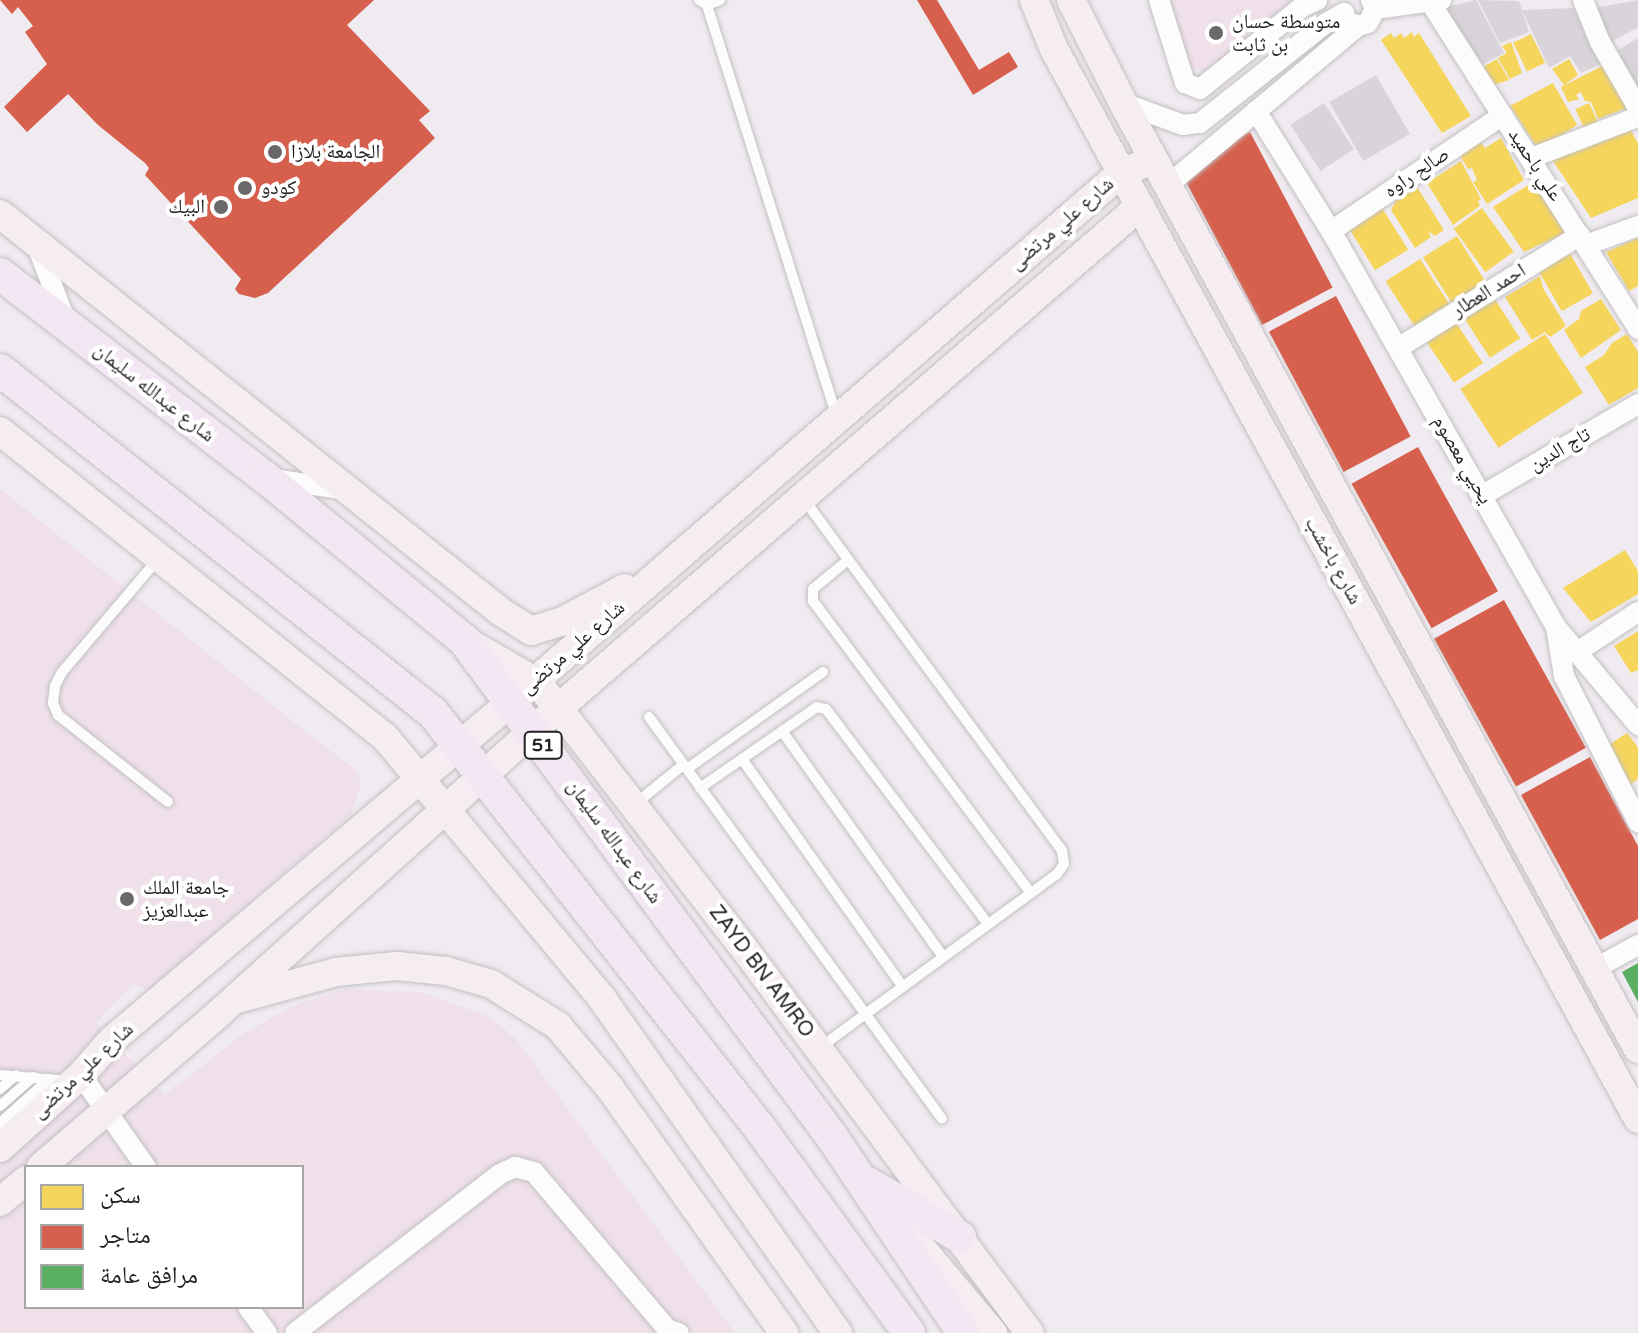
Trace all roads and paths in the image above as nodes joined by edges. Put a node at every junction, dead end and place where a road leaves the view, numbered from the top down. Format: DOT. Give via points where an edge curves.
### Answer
graph roads {
  1 [pos="720,0"];
  2 [pos="1034,0"];
  3 [pos="1071,0"];
  4 [pos="1159,0"];
  5 [pos="1317,0"];
  6 [pos="1583,0"];
  7 [pos="1436,1"];
  8 [pos="703,3"];
  9 [pos="1373,5"];
  10 [pos="1350,13"];
  11 [pos="1123,103"];
  12 [pos="1638,108"];
  13 [pos="1256,111"];
  14 [pos="1503,115"];
  15 [pos="1638,117"];
  16 [pos="1531,158"];
  17 [pos="1154,160"];
  18 [pos="1121,173"];
  19 [pos="1168,185"];
  20 [pos="1140,206"];
  21 [pos="0,214"];
  22 [pos="1638,226"];
  23 [pos="1331,231"];
  24 [pos="1583,240"];
  25 [pos="36,243"];
  26 [pos="0,274"];
  27 [pos="67,326"];
  28 [pos="1638,329"];
  29 [pos="1398,348"];
  30 [pos="0,370"];
  31 [pos="1638,404"];
  32 [pos="838,419"];
  33 [pos="0,431"];
  34 [pos="266,478"];
  35 [pos="347,490"];
  36 [pos="1483,495"];
  37 [pos="803,498"];
  38 [pos="159,557"];
  39 [pos="848,560"];
  40 [pos="671,563"];
  41 [pos="1638,612"];
  42 [pos="1556,627"];
  43 [pos="1577,652"];
  44 [pos="823,672"];
  45 [pos="523,691"];
  46 [pos="559,709"];
  47 [pos="1634,713"];
  48 [pos="649,717"];
  49 [pos="533,730"];
  50 [pos="782,731"];
  51 [pos="460,746"];
  52 [pos="742,759"];
  53 [pos="685,767"];
  54 [pos="483,775"];
  55 [pos="419,781"];
  56 [pos="700,788"];
  57 [pos="1630,789"];
  58 [pos="168,802"];
  59 [pos="633,805"];
  60 [pos="445,809"];
  61 [pos="1638,822"];
  62 [pos="1031,893"];
  63 [pos="988,924"];
  64 [pos="1638,945"];
  65 [pos="943,957"];
  66 [pos="1594,969"];
  67 [pos="191,976"];
  68 [pos="903,987"];
  69 [pos="225,1008"];
  70 [pos="865,1014"];
  71 [pos="819,1049"];
  72 [pos="1638,1049"];
  73 [pos="0,1075"];
  74 [pos="16,1075"];
  75 [pos="33,1077"];
  76 [pos="68,1079"];
  77 [pos="0,1089"];
  78 [pos="0,1106"];
  79 [pos="105,1111"];
  80 [pos="942,1119"];
  81 [pos="1638,1119"];
  82 [pos="0,1123"];
  83 [pos="0,1148"];
  84 [pos="43,1165"];
  85 [pos="145,1165"];
  86 [pos="861,1178"];
  87 [pos="24,1182"];
  88 [pos="0,1202"];
  89 [pos="820,1210"];
  90 [pos="960,1237"];
  91 [pos="249,1309"];
  92 [pos="267,1333"];
  93 [pos="295,1333"];
  94 [pos="679,1333"];
  95 [pos="784,1333"];
  96 [pos="838,1333"];
  97 [pos="896,1333"];
  98 [pos="909,1333"];
  99 [pos="963,1333"];
  100 [pos="993,1333"];
  101 [pos="1030,1333"];
  1 -- 8 [label="lane"];
  2 -- 18 [label="main road, شارع باخشب" via="1054,49"];
  3 -- 11 [label="main road, شارع باخشب"];
  4 -- 5 [label="street" via="1185,83 1200,89"];
  6 -- 12 [label="street"];
  7 -- 9 [label="street"];
  7 -- 14 [label="street, علي باحميد"];
  8 -- 32 [label="lane"];
  9 -- 10 [label="street" via="1372,19"];
  10 -- 11 [label="street" via="1326,23 1200,123 1183,125"];
  10 -- 13 [label="street"];
  11 -- 17 [label="main road, شارع باخشب"];
  13 -- 19 [label="street"];
  13 -- 23 [label="street, يحيي معصوم"];
  14 -- 16 [label="street, علي باحميد"];
  14 -- 23 [label="street, صالح راوه"];
  15 -- 16 [label="street"];
  16 -- 24 [label="street, علي باحميد"];
  17 -- 18 [label="main road, شارع علي مرتضى"];
  17 -- 19 [label="main road, شارع باخشب"];
  18 -- 20 [label="main road, شارع باخشب"];
  18 -- 32 [label="main road, شارع علي مرتضى"];
  19 -- 66 [label="main road, شارع باخشب"];
  20 -- 37 [label="main road, شارع علي مرتضى"];
  20 -- 81 [label="main road, شارع باخشب"];
  21 -- 25 [label="main road"];
  22 -- 24 [label="street, احمد العطار"];
  23 -- 29 [label="street, يحيي معصوم"];
  24 -- 28 [label="street, علي باحميد"];
  24 -- 29 [label="street, احمد العطار"];
  25 -- 27 [label="street"];
  25 -- 35 [label="main road"];
  26 -- 27 [label="main road, شارع عبدالله سليمان / 51"];
  27 -- 34 [label="main road, شارع عبدالله سليمان / 51"];
  29 -- 36 [label="street, يحيي معصوم"];
  30 -- 51 [label="main road" via="420,703"];
  31 -- 36 [label="street, تاج الدين"];
  32 -- 40 [label="main road, شارع علي مرتضى"];
  33 -- 38 [label="main road"];
  34 -- 35 [label="street"];
  34 -- 45 [label="main road, شارع عبدالله سليمان / 51"];
  35 -- 40 [label="main road" via="531,631 561,622"];
  36 -- 42 [label="street, يحيي معصوم"];
  37 -- 39 [label="lane"];
  37 -- 46 [label="main road, شارع علي مرتضى"];
  38 -- 55 [label="main road" via="385,737"];
  38 -- 58 [label="lane" via="62,672 53,703 58,715"];
  39 -- 62 [label="lane" via="1062,851 1064,864"];
  39 -- 62 [label="lane" via="813,589 813,601"];
  40 -- 45 [label="main road, شارع علي مرتضى"];
  41 -- 43 [label="street"];
  42 -- 43 [label="street"];
  42 -- 57 [label="street, يحيي معصوم" via="1564,676"];
  43 -- 47 [label="street"];
  44 -- 53 [label="lane"];
  45 -- 46 [label="main road, ZAYD BN AMRO"];
  45 -- 49 [label="main road, شارع عبدالله سليمان / 51"];
  45 -- 51 [label="main road, شارع علي مرتضى"];
  46 -- 49 [label="main road, شارع علي مرتضى"];
  46 -- 59 [label="main road, ZAYD BN AMRO"];
  48 -- 53 [label="lane"];
  49 -- 54 [label="main road, شارع علي مرتضى"];
  49 -- 86 [label="main road, شارع عبدالله سليمان / 51"];
  50 -- 52 [label="lane"];
  50 -- 63 [label="lane" via="817,707 833,714"];
  50 -- 65 [label="lane"];
  51 -- 54 [label="main road"];
  51 -- 55 [label="main road, شارع علي مرتضى"];
  52 -- 56 [label="lane"];
  52 -- 68 [label="lane"];
  53 -- 56 [label="lane"];
  53 -- 59 [label="lane"];
  54 -- 60 [label="main road, شارع علي مرتضى"];
  54 -- 89 [label="main road"];
  55 -- 60 [label="main road"];
  55 -- 67 [label="main road, شارع علي مرتضى"];
  56 -- 70 [label="lane"];
  57 -- 61 [label="street, يحيي معصوم"];
  59 -- 71 [label="main road, ZAYD BN AMRO"];
  60 -- 69 [label="main road, شارع علي مرتضى"];
  60 -- 96 [label="main road" via="603,1000"];
  62 -- 63 [label="lane"];
  63 -- 65 [label="lane"];
  64 -- 66 [label="street"];
  65 -- 68 [label="lane"];
  66 -- 72 [label="main road, شارع باخشب"];
  67 -- 69 [label="main road"];
  67 -- 76 [label="main road, شارع علي مرتضى"];
  68 -- 70 [label="lane"];
  69 -- 79 [label="main road, شارع علي مرتضى"];
  69 -- 95 [label="main road" via="336,972 397,966 446,971 491,984 558,1026 610,1088"];
  70 -- 71 [label="lane"];
  70 -- 80 [label="lane"];
  71 -- 90 [label="main road, ZAYD BN AMRO"];
  73 -- 74 [label="lane"];
  74 -- 75 [label="lane"];
  74 -- 77 [label="lane"];
  75 -- 76 [label="lane"];
  75 -- 78 [label="lane"];
  76 -- 79 [label="street"];
  76 -- 82 [label="lane"];
  76 -- 83 [label="main road, شارع علي مرتضى"];
  79 -- 84 [label="main road, شارع علي مرتضى"];
  79 -- 85 [label="street"];
  86 -- 90 [label="main road"];
  86 -- 99 [label="main road, شارع عبدالله سليمان / 51"];
  86 -- 100 [label="main road"];
  87 -- 88 [label="main road"];
  89 -- 97 [label="main road"];
  89 -- 98 [label="main road"];
  90 -- 101 [label="main road, ZAYD BN AMRO"];
  91 -- 92 [label="street"];
  93 -- 94 [label="street" via="515,1167 534,1172 668,1330"];
}
